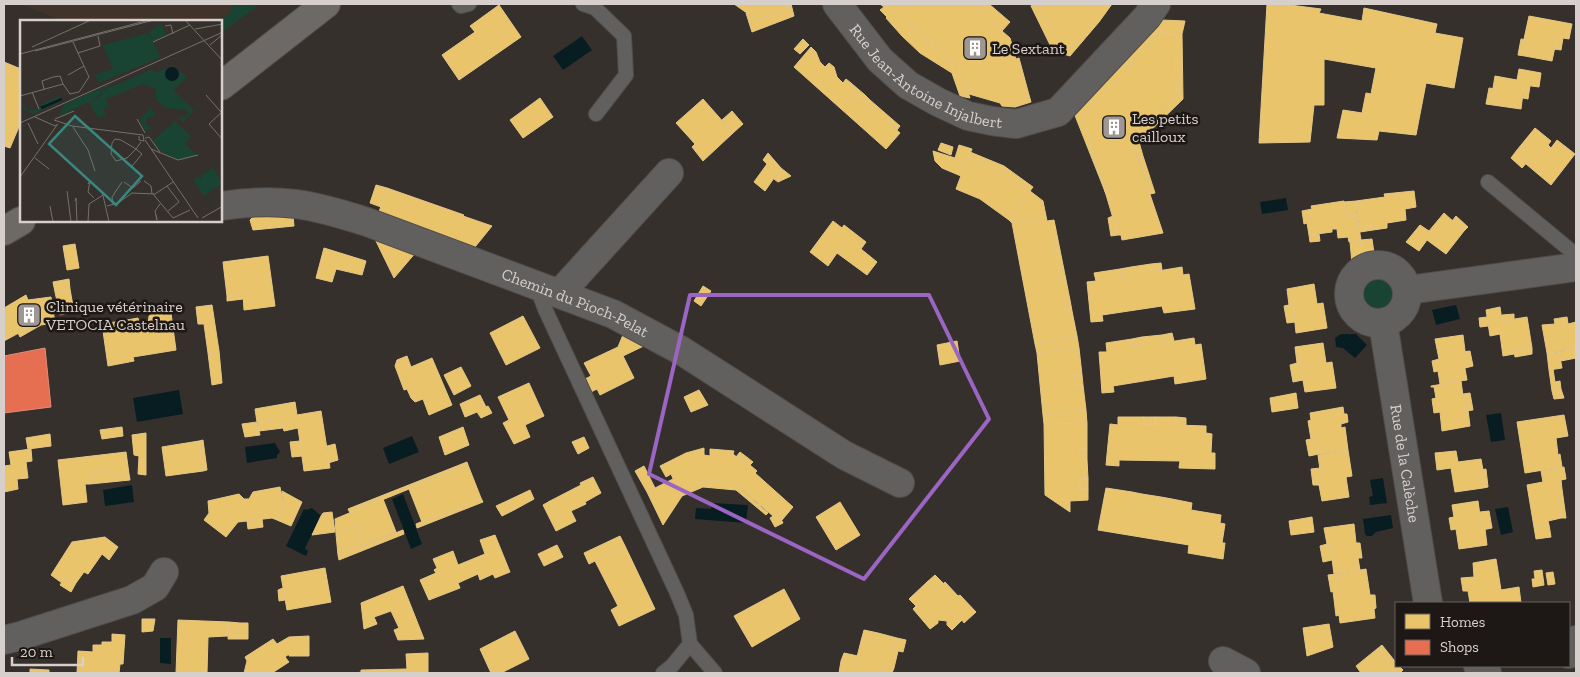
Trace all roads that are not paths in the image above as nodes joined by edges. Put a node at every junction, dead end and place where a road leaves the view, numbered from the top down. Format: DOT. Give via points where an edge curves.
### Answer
graph roads {
  1 [pos="301,4"];
  2 [pos="326,4"];
  3 [pos="459,4"];
  4 [pos="468,4"];
  5 [pos="583,4"];
  6 [pos="838,4"];
  7 [pos="1156,4"];
  8 [pos="222,67"];
  9 [pos="222,85"];
  10 [pos="596,114"];
  11 [pos="669,173"];
  12 [pos="1488,182"];
  13 [pos="222,206"];
  14 [pos="20,207"];
  15 [pos="4,215"];
  16 [pos="20,222"];
  17 [pos="4,231"];
  18 [pos="1576,255"];
  19 [pos="1576,267"];
  20 [pos="548,289"];
  21 [pos="1408,290"];
  22 [pos="1383,323"];
  23 [pos="900,483"];
  24 [pos="164,572"];
  25 [pos="1428,602"];
  26 [pos="4,640"];
  27 [pos="1576,640"];
  28 [pos="690,644"];
  29 [pos="1570,652"];
  30 [pos="662,673"];
  31 [pos="715,673"];
  1 -- 8 [label="main road"];
  2 -- 9 [label="main road"];
  3 -- 4 [label="lane"];
  5 -- 10 [label="lane" via="595,8 624,36 626,75"];
  6 -- 7 [label="street, Rue Jean-Antoine Injalbert" via="880,60 908,85 968,116 1016,124 1058,112"];
  11 -- 20 [label="street"];
  12 -- 18 [label="lane"];
  13 -- 20 [label="street, Chemin du Pioch-Pelat" via="269,201 326,209"];
  14 -- 15 [label="main road"];
  16 -- 17 [label="main road"];
  19 -- 21 [label="street"];
  20 -- 23 [label="street, Chemin du Pioch-Pelat" via="613,314 662,340 844,455"];
  20 -- 28 [label="lane" via="545,309 677,593 686,615"];
  21 -- 22 [label="street" via="1399,315"];
  21 -- 22 [label="street" via="1399,273 1390,267 1371,266 1355,277 1349,295 1356,314 1364,320"];
  22 -- 25 [label="street, Rue de la Calèche"];
  24 -- 26 [label="street" via="155,587 132,600"];
  27 -- 29 [label="street"];
  28 -- 30 [label="lane"];
  28 -- 31 [label="lane"];
}
